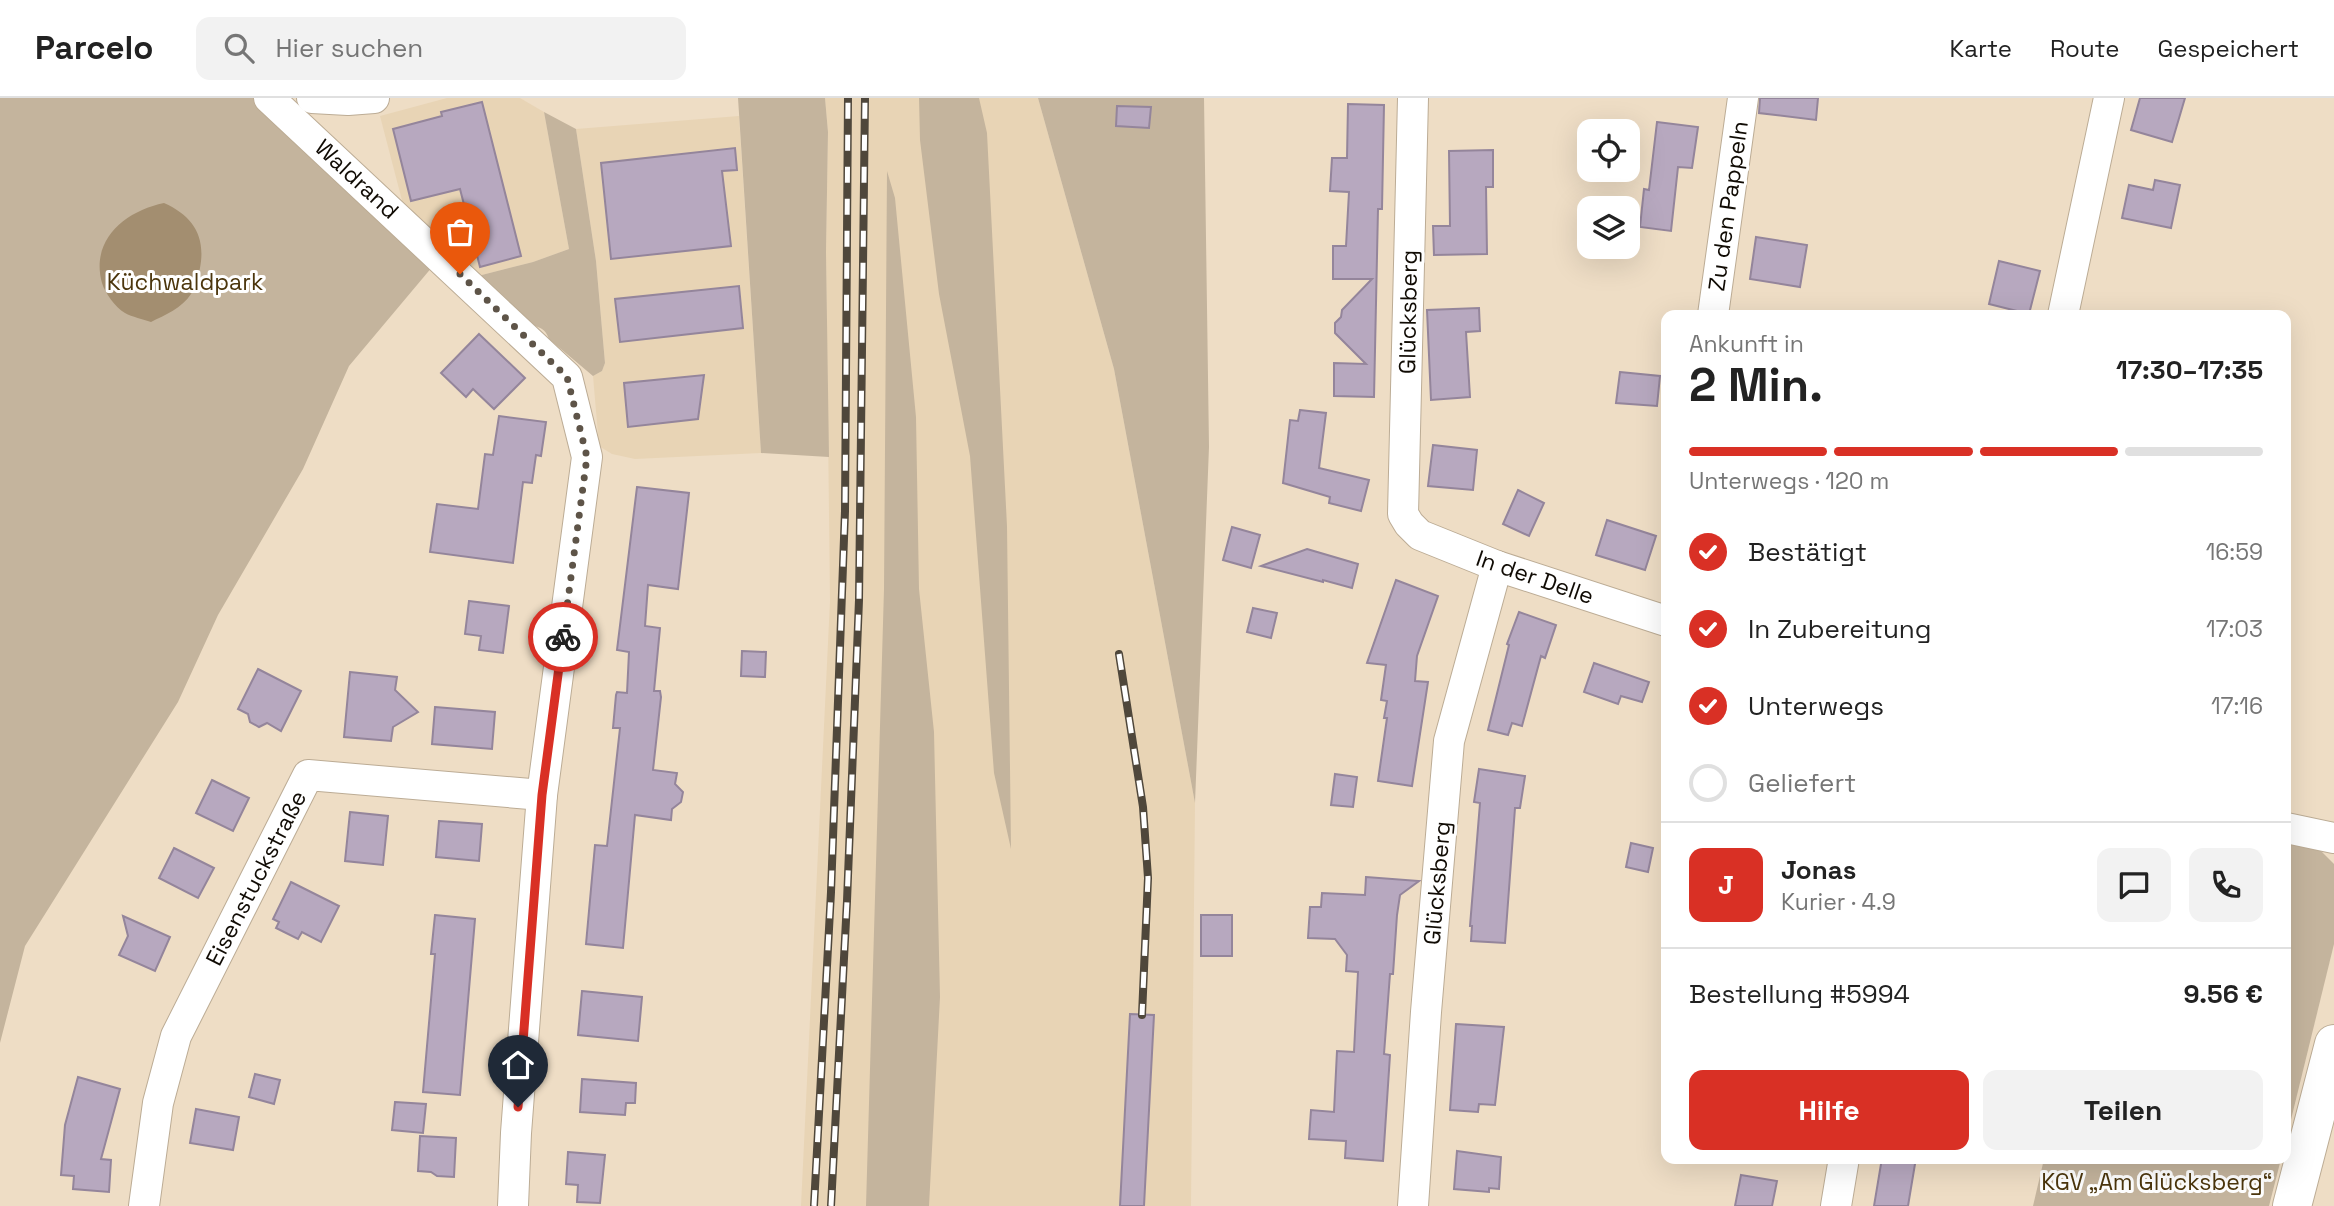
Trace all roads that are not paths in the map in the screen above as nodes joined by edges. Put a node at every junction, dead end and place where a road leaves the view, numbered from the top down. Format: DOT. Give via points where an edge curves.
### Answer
graph roads {
  1 [pos="269,98"];
  2 [pos="312,98"];
  3 [pos="374,98"];
  4 [pos="1413,98"];
  5 [pos="1743,98"];
  6 [pos="2109,98"];
  7 [pos="1714,310"];
  8 [pos="2064,310"];
  9 [pos="1409,524"];
  10 [pos="1497,566"];
  11 [pos="1661,619"];
  12 [pos="542,795"];
  13 [pos="2291,829"];
  14 [pos="2334,838"];
  15 [pos="2334,1044"];
  16 [pos="1843,1164"];
  17 [pos="144,1206"];
  18 [pos="513,1206"];
  19 [pos="1413,1206"];
  20 [pos="1836,1206"];
  21 [pos="2292,1206"];
  1 -- 12 [label="street, Waldrand" via="567,377 587,457"];
  2 -- 3 [label="street"];
  4 -- 9 [label="street, Glücksberg" via="1403,501"];
  5 -- 7 [label="street, Zu den Pappeln"];
  6 -- 8 [label="street"];
  9 -- 10 [label="street, In der Delle" via="1420,535"];
  10 -- 11 [label="street, In der Delle"];
  10 -- 19 [label="street, Glücksberg" via="1450,741"];
  12 -- 17 [label="street, Eisenstuckstraße" via="309,775 176,1036 159,1104"];
  12 -- 18 [label="street"];
  13 -- 14 [label="street"];
  15 -- 21 [label="main road"];
  16 -- 20 [label="street"];
}
